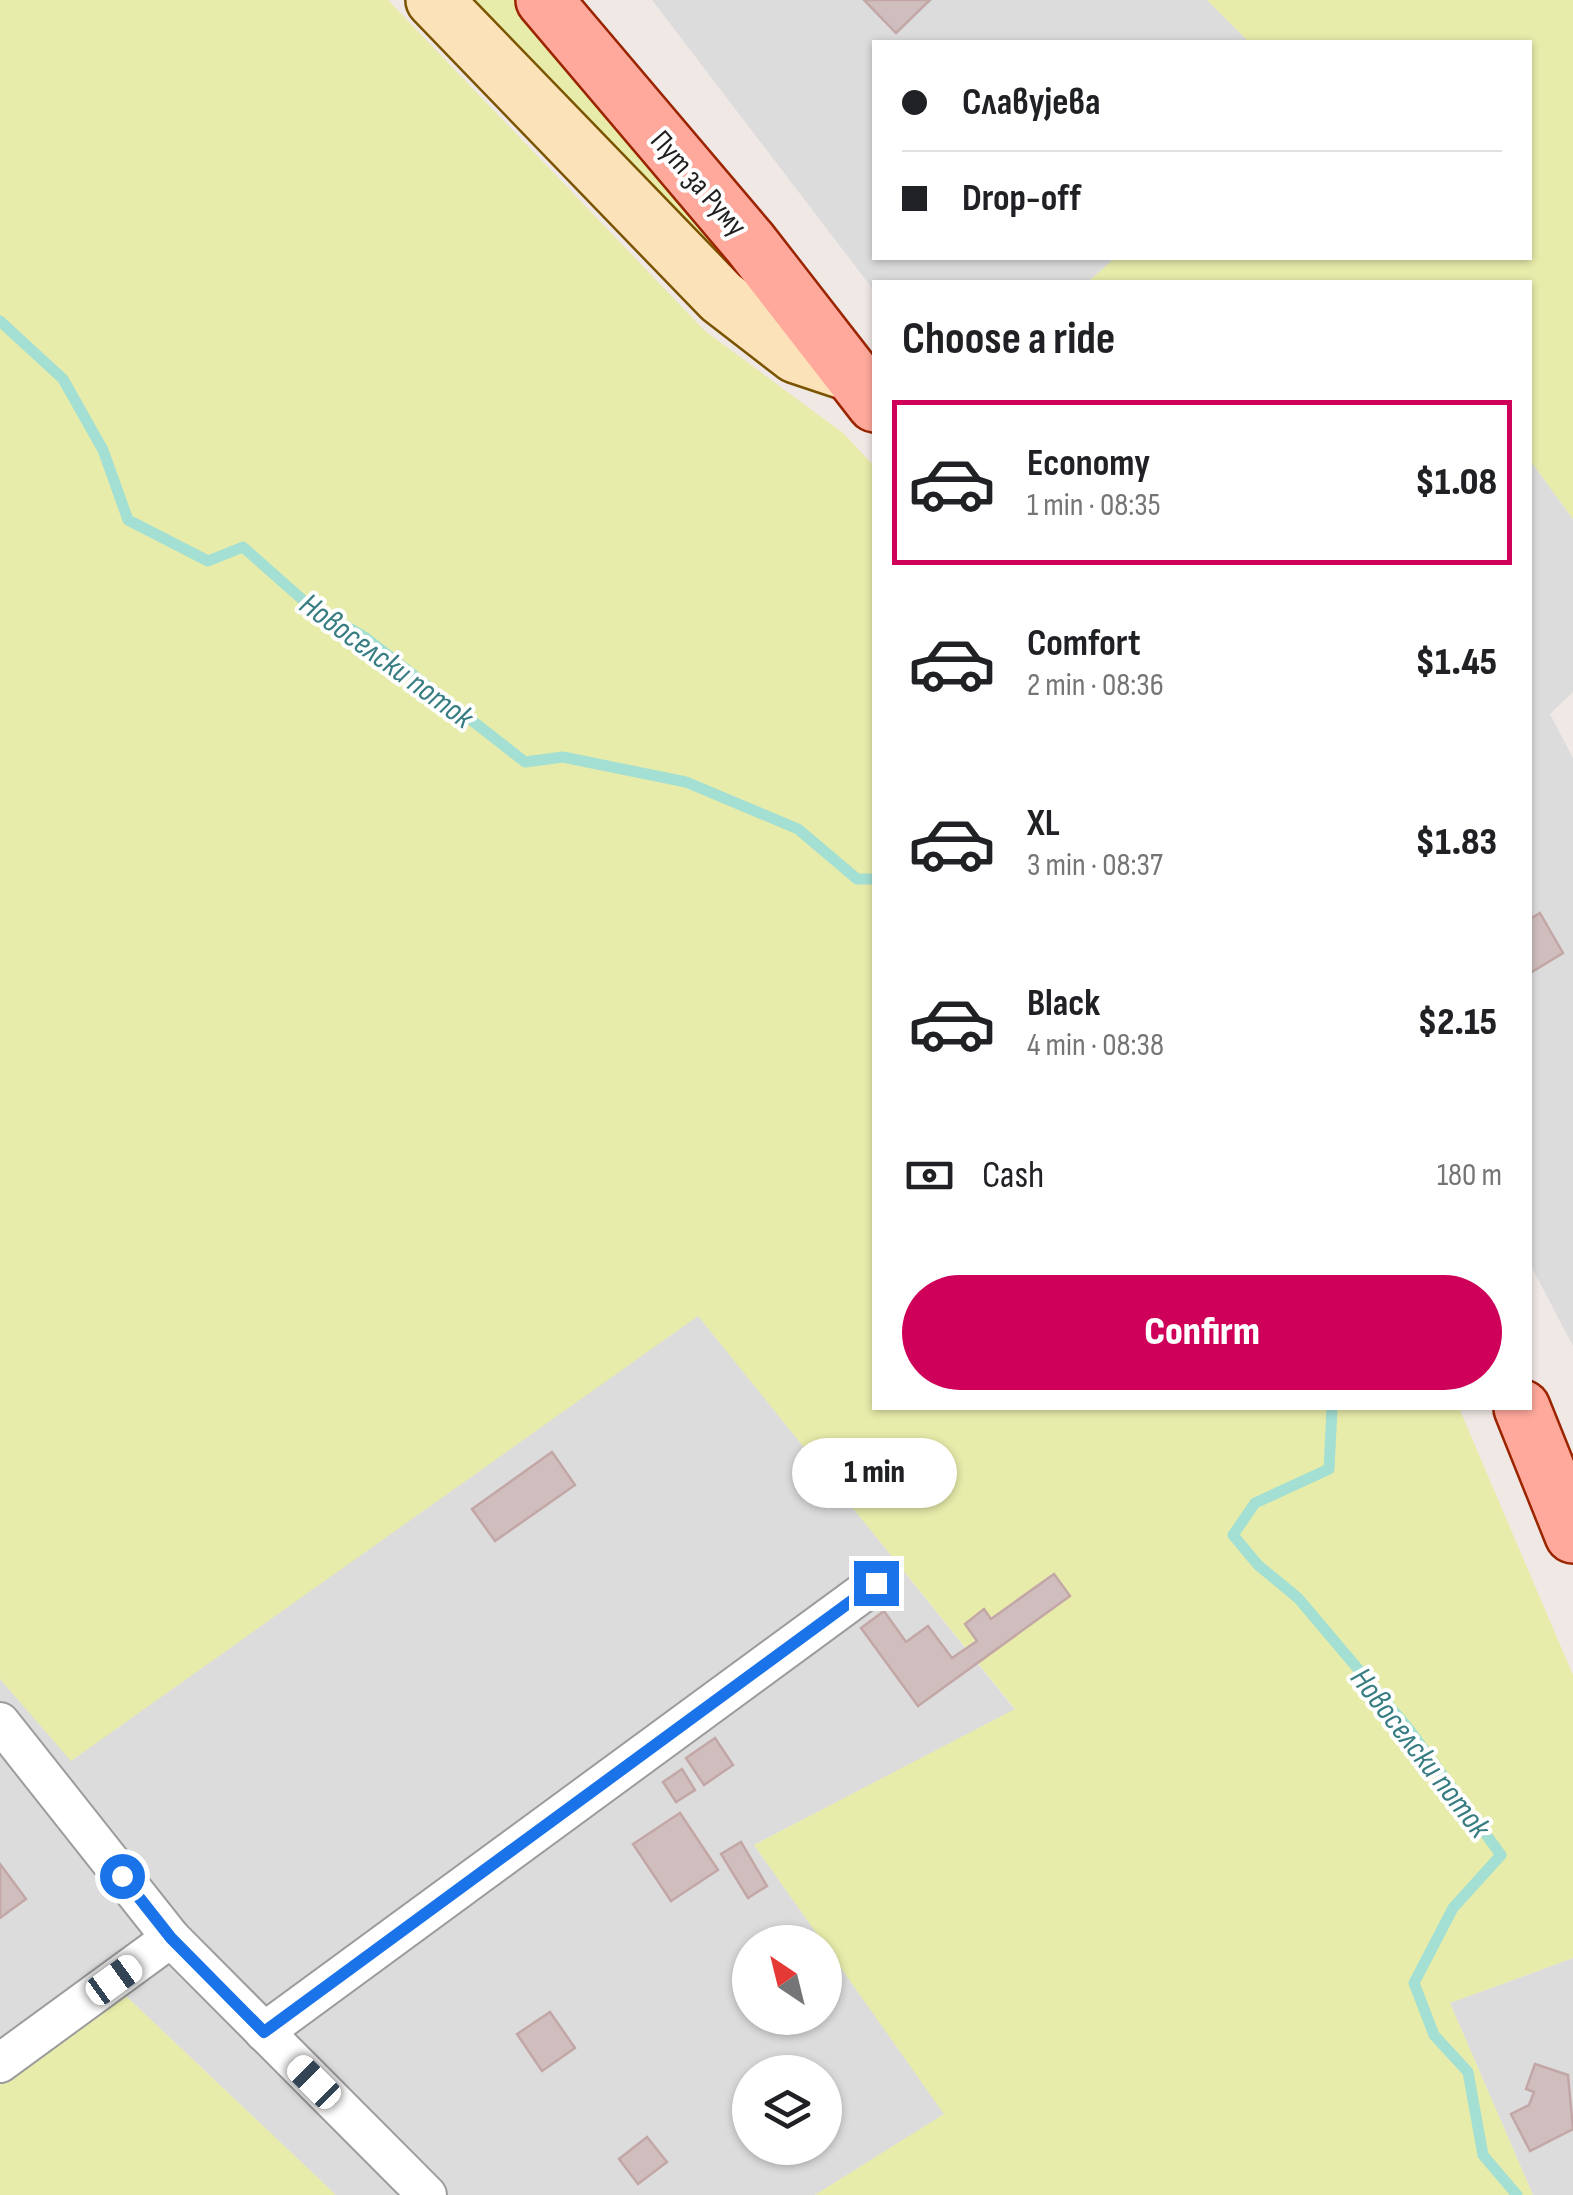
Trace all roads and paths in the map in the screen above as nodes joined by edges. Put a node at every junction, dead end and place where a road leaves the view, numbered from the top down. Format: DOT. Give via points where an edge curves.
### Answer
graph roads {
  1 [pos="434,0"];
  2 [pos="544,0"];
  3 [pos="861,388"];
  4 [pos="1523,1410"];
  5 [pos="1567,1504"];
  6 [pos="876,1583"];
  7 [pos="0,1722"];
  8 [pos="171,1938"];
  9 [pos="264,2032"];
  10 [pos="0,2062"];
  11 [pos="428,2195"];
  1 -- 3 [label="main road" via="721,298 796,355"];
  2 -- 3 [label="main road, Пут за Руму" via="750,243"];
  4 -- 5 [label="main road"];
  6 -- 9 [label="street"];
  7 -- 8 [label="street"];
  8 -- 9 [label="street"];
  8 -- 10 [label="street"];
  9 -- 11 [label="street"];
}
